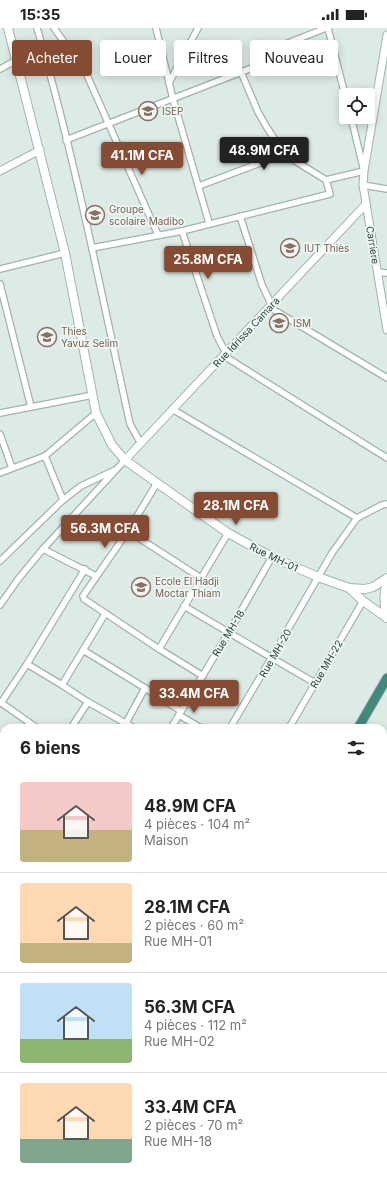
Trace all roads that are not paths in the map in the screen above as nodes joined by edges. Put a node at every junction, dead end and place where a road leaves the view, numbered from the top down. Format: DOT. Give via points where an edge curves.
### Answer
graph roads {
  1 [pos="8,28"];
  2 [pos="37,28"];
  3 [pos="54,28"];
  4 [pos="156,28"];
  5 [pos="198,28"];
  6 [pos="327,28"];
  7 [pos="387,35"];
  8 [pos="12,44"];
  9 [pos="12,63"];
  10 [pos="384,65"];
  11 [pos="0,69"];
  12 [pos="242,72"];
  13 [pos="242,74"];
  14 [pos="20,76"];
  15 [pos="231,76"];
  16 [pos="169,82"];
  17 [pos="343,88"];
  18 [pos="173,98"];
  19 [pos="109,124"];
  20 [pos="353,124"];
  21 [pos="66,140"];
  22 [pos="40,150"];
  23 [pos="284,154"];
  24 [pos="0,171"];
  25 [pos="364,171"];
  26 [pos="326,180"];
  27 [pos="363,185"];
  28 [pos="199,186"];
  29 [pos="387,189"];
  30 [pos="366,204"];
  31 [pos="240,216"];
  32 [pos="209,224"];
  33 [pos="182,230"];
  34 [pos="158,236"];
  35 [pos="92,248"];
  36 [pos="65,253"];
  37 [pos="0,268"];
  38 [pos="377,272"];
  39 [pos="387,274"];
  40 [pos="0,284"];
  41 [pos="271,305"];
  42 [pos="387,330"];
  43 [pos="226,353"];
  44 [pos="387,378"];
  45 [pos="93,395"];
  46 [pos="31,407"];
  47 [pos="172,409"];
  48 [pos="0,413"];
  49 [pos="96,413"];
  50 [pos="0,434"];
  51 [pos="140,442"];
  52 [pos="45,456"];
  53 [pos="387,458"];
  54 [pos="125,460"];
  55 [pos="12,468"];
  56 [pos="116,470"];
  57 [pos="0,473"];
  58 [pos="157,483"];
  59 [pos="63,500"];
  60 [pos="387,504"];
  61 [pos="357,518"];
  62 [pos="128,531"];
  63 [pos="228,533"];
  64 [pos="43,549"];
  65 [pos="272,557"];
  66 [pos="0,561"];
  67 [pos="85,569"];
  68 [pos="96,576"];
  69 [pos="318,577"];
  70 [pos="201,578"];
  71 [pos="387,578"];
  72 [pos="387,582"];
  73 [pos="349,588"];
  74 [pos="363,601"];
  75 [pos="0,605"];
  76 [pos="184,606"];
  77 [pos="105,614"];
  78 [pos="387,618"];
  79 [pos="229,632"];
  80 [pos="160,649"];
  81 [pos="83,650"];
  82 [pos="272,658"];
  83 [pos="27,664"];
  84 [pos="203,676"];
  85 [pos="387,678"];
  86 [pos="315,683"];
  87 [pos="62,685"];
  88 [pos="145,688"];
  89 [pos="0,702"];
  90 [pos="88,702"];
  91 [pos="180,713"];
  92 [pos="126,723"];
  93 [pos="30,724"];
  94 [pos="74,724"];
  95 [pos="173,724"];
  96 [pos="195,724"];
  97 [pos="232,724"];
  98 [pos="291,724"];
  99 [pos="360,724"];
  1 -- 8 [label="main road, Rue MH-01"];
  2 -- 21 [label="street"];
  3 -- 19 [label="street" via="86,73"];
  4 -- 16 [label="street"];
  5 -- 16 [label="street"];
  6 -- 12 [label="street" via="273,49 275,58"];
  6 -- 17 [label="street"];
  7 -- 10 [label="street, Carriere"];
  9 -- 11 [label="street"];
  10 -- 25 [label="street, Carriere"];
  13 -- 23 [label="street" via="260,116"];
  14 -- 22 [label="main road, Rue MH-01"];
  15 -- 18 [label="street"];
  16 -- 18 [label="street"];
  18 -- 19 [label="street"];
  18 -- 28 [label="street"];
  19 -- 21 [label="street"];
  19 -- 34 [label="street"];
  20 -- 25 [label="street"];
  21 -- 35 [label="street"];
  22 -- 24 [label="street"];
  22 -- 36 [label="main road, Rue MH-01"];
  23 -- 26 [label="street"];
  23 -- 28 [label="street"];
  25 -- 26 [label="street"];
  25 -- 27 [label="street, Carriere"];
  26 -- 31 [label="street" via="330,194"];
  27 -- 29 [label="street"];
  27 -- 30 [label="street, Carriere"];
  28 -- 32 [label="street"];
  30 -- 38 [label="street, Carriere"];
  30 -- 41 [label="street, Rue Idrissa Camara"];
  31 -- 32 [label="street"];
  31 -- 41 [label="street"];
  32 -- 33 [label="street"];
  33 -- 34 [label="street"];
  33 -- 43 [label="street" via="217,336"];
  34 -- 35 [label="street"];
  35 -- 51 [label="street" via="130,424"];
  36 -- 37 [label="street"];
  36 -- 45 [label="main road, Rue MH-01"];
  38 -- 39 [label="street"];
  38 -- 42 [label="street, Carriere"];
  40 -- 46 [label="street"];
  41 -- 43 [label="street, Rue Idrissa Camara"];
  41 -- 44 [label="street" via="274,310"];
  43 -- 47 [label="street, Rue Idrissa Camara"];
  43 -- 53 [label="street" via="229,359"];
  45 -- 46 [label="street"];
  45 -- 49 [label="main road, Rue MH-01"];
  46 -- 48 [label="street"];
  47 -- 51 [label="street, Rue Idrissa Camara"];
  47 -- 61 [label="street"];
  49 -- 52 [label="street"];
  49 -- 54 [label="main road, Rue MH-01" via="112,445"];
  50 -- 55 [label="street"];
  51 -- 54 [label="street, Rue Idrissa Camara"];
  52 -- 55 [label="street"];
  52 -- 59 [label="street"];
  54 -- 56 [label="street"];
  54 -- 58 [label="main road, Rue MH-01"];
  55 -- 57 [label="street"];
  56 -- 59 [label="street" via="81,486"];
  56 -- 64 [label="street"];
  58 -- 62 [label="street"];
  58 -- 63 [label="main road, Rue MH-01"];
  59 -- 66 [label="street"];
  60 -- 61 [label="street"];
  61 -- 69 [label="street, Rue MH-20"];
  62 -- 68 [label="street"];
  62 -- 70 [label="street"];
  63 -- 65 [label="main road, Rue MH-01"];
  63 -- 70 [label="street"];
  64 -- 67 [label="street"];
  64 -- 75 [label="street"];
  65 -- 69 [label="main road, Rue MH-01"];
  65 -- 79 [label="street, Rue MH-18"];
  67 -- 68 [label="street"];
  67 -- 83 [label="street"];
  68 -- 77 [label="street" via="83,596 84,600"];
  69 -- 73 [label="main road, Rue MH-01"];
  69 -- 82 [label="street, Rue MH-20"];
  70 -- 76 [label="street"];
  71 -- 73 [label="main road, Rue MH-01" via="373,587"];
  72 -- 78 [label="main road" via="384,593"];
  73 -- 74 [label="main road, Rue MH-01"];
  74 -- 78 [label="main road, Rue MH-01"];
  74 -- 86 [label="street, Rue MH-22"];
  76 -- 79 [label="street"];
  76 -- 80 [label="street"];
  77 -- 80 [label="street"];
  77 -- 81 [label="street"];
  79 -- 82 [label="street"];
  79 -- 84 [label="street, Rue MH-18"];
  80 -- 84 [label="street"];
  81 -- 87 [label="street"];
  81 -- 88 [label="street"];
  82 -- 86 [label="street"];
  82 -- 97 [label="street, Rue MH-20"];
  83 -- 87 [label="street"];
  83 -- 89 [label="street"];
  84 -- 91 [label="street, Rue MH-18"];
  85 -- 99 [label="highway"];
  86 -- 98 [label="street, Rue MH-22"];
  87 -- 90 [label="street"];
  88 -- 91 [label="street"];
  88 -- 92 [label="street"];
  89 -- 93 [label="street"];
  90 -- 92 [label="street"];
  90 -- 94 [label="street"];
  91 -- 95 [label="street, Rue MH-18"];
  91 -- 96 [label="street"];
}
